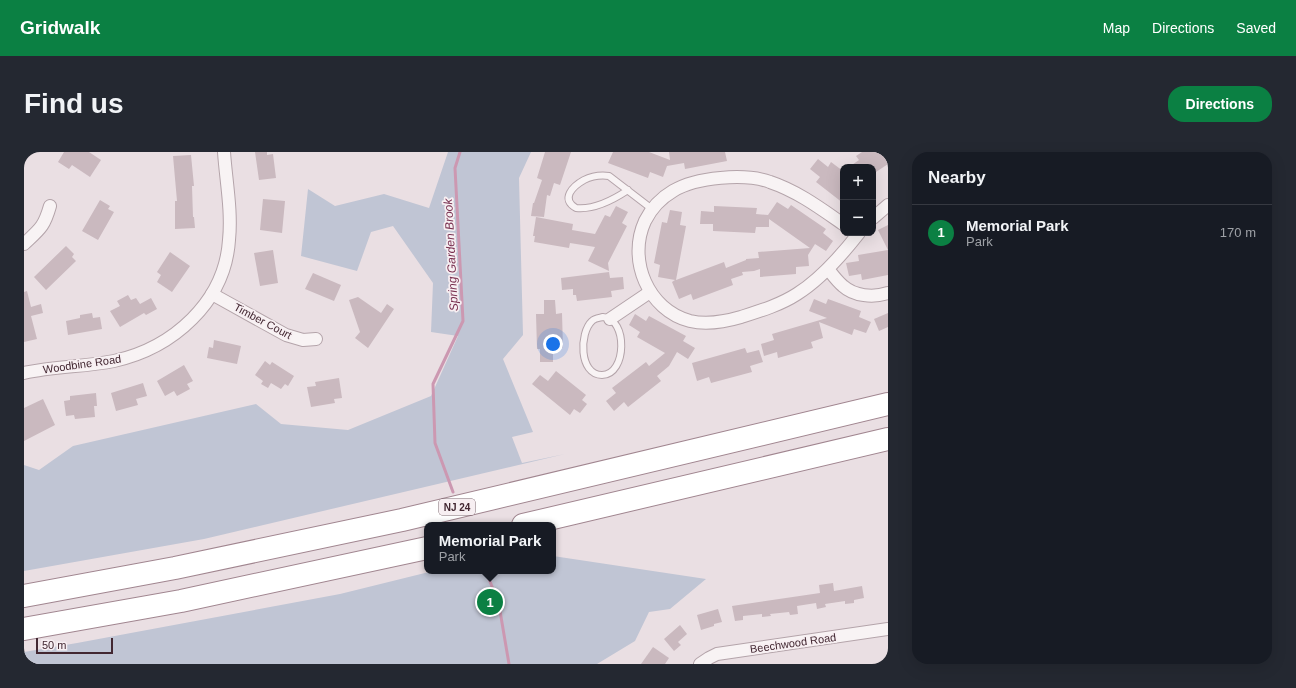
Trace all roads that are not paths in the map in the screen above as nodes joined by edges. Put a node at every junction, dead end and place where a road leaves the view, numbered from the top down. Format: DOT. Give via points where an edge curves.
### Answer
graph roads {
  1 [pos="224,152"];
  2 [pos="628,190"];
  3 [pos="888,205"];
  4 [pos="50,206"];
  5 [pos="652,209"];
  6 [pos="876,215"];
  7 [pos="840,222"];
  8 [pos="855,236"];
  9 [pos="24,244"];
  10 [pos="828,269"];
  11 [pos="650,292"];
  12 [pos="212,294"];
  13 [pos="888,294"];
  14 [pos="610,319"];
  15 [pos="316,339"];
  16 [pos="24,373"];
  17 [pos="888,404"];
  18 [pos="888,439"];
  19 [pos="536,522"];
  20 [pos="424,549"];
  21 [pos="24,596"];
  22 [pos="24,629"];
  23 [pos="888,629"];
  24 [pos="700,664"];
  1 -- 12 [label="street, Woodbine Road" via="230,222 229,240 221,276"];
  2 -- 2 [label="lane" via="591,208 576,208 569,202 568,197 575,187 596,176 609,176"];
  2 -- 5 [label="lane"];
  3 -- 6 [label="street"];
  4 -- 9 [label="street" via="43,225"];
  5 -- 7 [label="street" via="673,190 686,185 704,180 753,178 769,181 799,194"];
  5 -- 11 [label="street" via="642,228 638,248 639,262"];
  8 -- 10 [label="street"];
  10 -- 11 [label="street" via="796,295 779,303 745,316 712,323 689,321 678,316 666,309"];
  10 -- 13 [label="street" via="850,291 873,296"];
  11 -- 14 [label="street"];
  12 -- 15 [label="street, Timber Court" via="286,335 303,340"];
  12 -- 16 [label="street, Woodbine Road" via="178,332 148,350 113,361"];
  14 -- 14 [label="lane" via="603,317 592,321 584,338 587,365 591,371 602,375 613,371 621,354 620,334"];
  17 -- 21 [label="highway, NJ 24" via="402,520 175,568"];
  18 -- 19 [label="highway"];
  20 -- 22 [label="highway" via="181,601"];
  23 -- 24 [label="street, Beechwood Road" via="717,654"];
}
